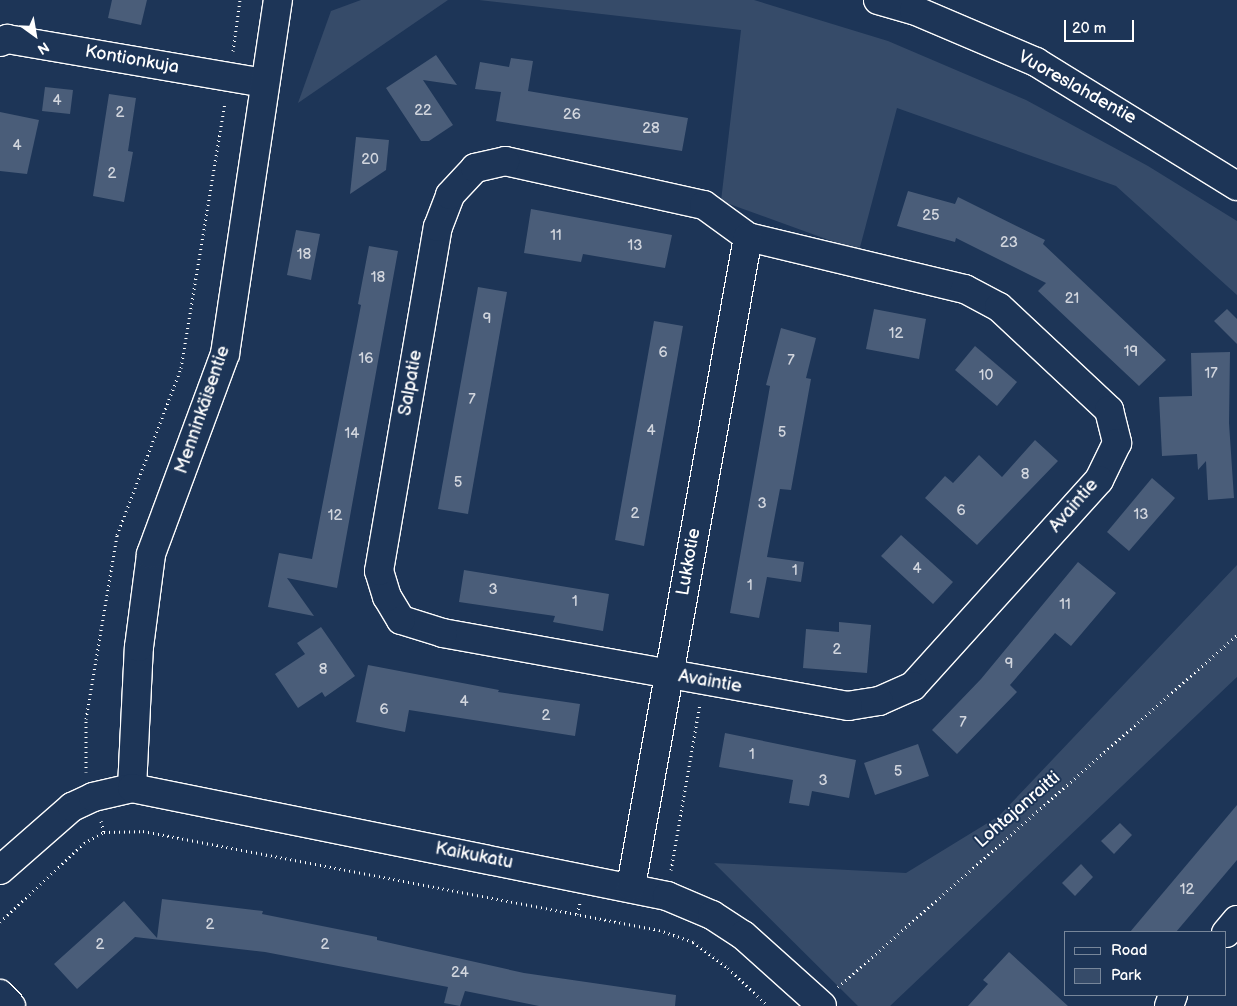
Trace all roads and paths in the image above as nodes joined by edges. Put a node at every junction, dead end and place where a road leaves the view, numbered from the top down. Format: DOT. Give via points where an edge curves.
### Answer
graph roads {
  1 [pos="240,0"];
  2 [pos="278,0"];
  3 [pos="878,0"];
  4 [pos="0,42"];
  5 [pos="230,77"];
  6 [pos="264,83"];
  7 [pos="1237,186"];
  8 [pos="748,238"];
  9 [pos="1237,635"];
  10 [pos="668,675"];
  11 [pos="704,681"];
  12 [pos="132,788"];
  13 [pos="93,797"];
  14 [pos="104,832"];
  15 [pos="0,870"];
  16 [pos="631,886"];
  17 [pos="667,896"];
  18 [pos="1237,920"];
  19 [pos="0,922"];
  20 [pos="1227,932"];
  21 [pos="0,994"];
  22 [pos="821,1005"];
  23 [pos="12,1006"];
  24 [pos="768,1006"];
  1 -- 5 [label="path"];
  2 -- 6 [label="street, Menninkäisentie"];
  3 -- 7 [label="street, Vuoreslahdentie" via="914,10 1036,62"];
  4 -- 5 [label="street, Kontionkuja" via="7,39"];
  5 -- 6 [label="street, Kontionkuja"];
  5 -- 13 [label="path" via="181,368 117,535 86,719 84,764"];
  6 -- 12 [label="street, Menninkäisentie" via="225,354 151,554 139,647"];
  8 -- 10 [label="street, Lukkotie"];
  8 -- 10 [label="street, Salpatie" via="704,205 505,161 475,168 450,195 438,228 379,571 386,597 401,620 443,633"];
  8 -- 11 [label="street, Avaintie" via="956,287 999,307 1109,410 1117,443 1098,480 913,686 879,701 848,706"];
  9 -- 22 [label="path, Lohtajanraitti"];
  10 -- 11 [label="street, Avaintie"];
  10 -- 16 [label="street, Lukkotie"];
  11 -- 17 [label="path"];
  12 -- 13 [label="street, Kaikukatu"];
  12 -- 16 [label="street, Kaikukatu"];
  13 -- 14 [label="path"];
  13 -- 15 [label="street" via="55,820"];
  14 -- 19 [label="path" via="84,843"];
  14 -- 24 [label="path" via="143,831 659,930 693,942 728,968"];
  16 -- 17 [label="street, Kaikukatu"];
  17 -- 22 [label="street, Kaikukatu" via="712,915 743,935"];
  18 -- 20 [label="street"];
  21 -- 23 [label="street"];
}
